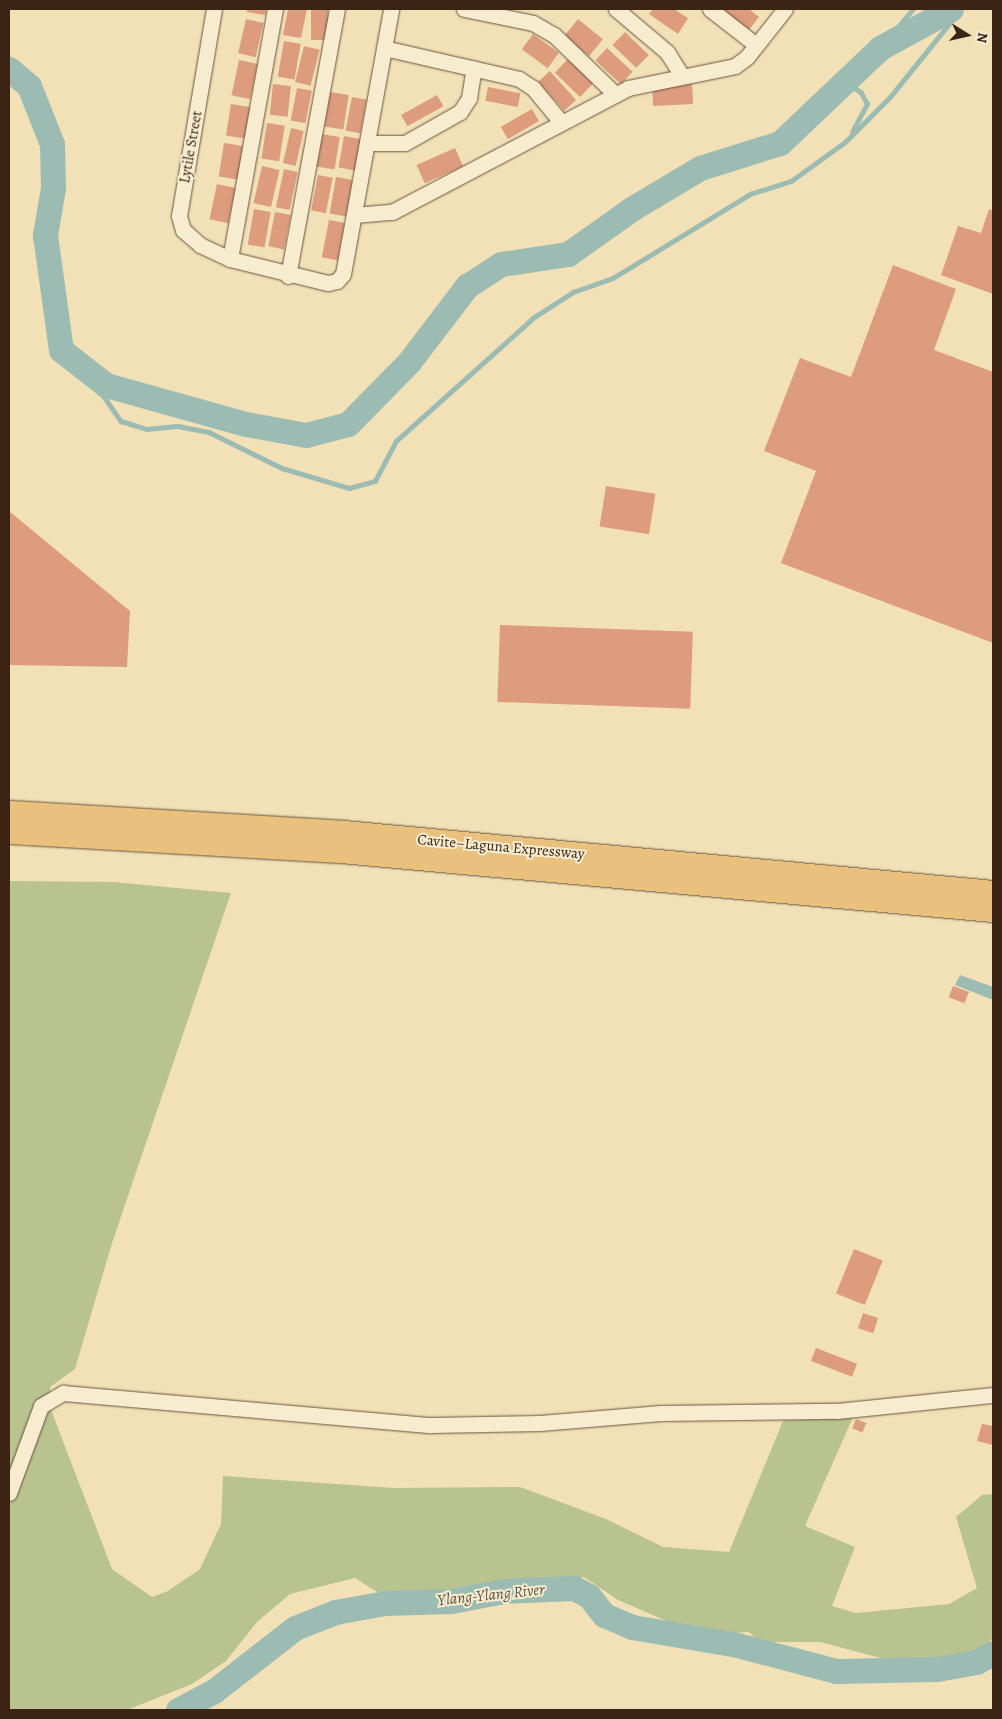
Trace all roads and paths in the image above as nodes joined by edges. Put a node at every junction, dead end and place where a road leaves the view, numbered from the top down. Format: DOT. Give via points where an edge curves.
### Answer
graph roads {
  1 [pos="214,9"];
  2 [pos="275,9"];
  3 [pos="336,9"];
  4 [pos="391,9"];
  5 [pos="464,9"];
  6 [pos="616,9"];
  7 [pos="710,9"];
  8 [pos="785,9"];
  9 [pos="756,45"];
  10 [pos="384,48"];
  11 [pos="474,68"];
  12 [pos="682,76"];
  13 [pos="615,94"];
  14 [pos="561,122"];
  15 [pos="367,143"];
  16 [pos="354,215"];
  17 [pos="230,259"];
  18 [pos="288,276"];
  19 [pos="9,812"];
  20 [pos="9,833"];
  21 [pos="993,892"];
  22 [pos="993,911"];
  23 [pos="993,1395"];
  24 [pos="9,1493"];
  1 -- 17 [label="street, Lytile Street" via="179,216 183,230 195,241"];
  2 -- 17 [label="street"];
  3 -- 18 [label="street"];
  4 -- 10 [label="street"];
  5 -- 13 [label="street" via="533,23 554,35"];
  6 -- 12 [label="street" via="667,52"];
  7 -- 9 [label="street"];
  8 -- 9 [label="street"];
  9 -- 12 [label="street" via="734,66"];
  10 -- 11 [label="street"];
  10 -- 15 [label="street"];
  11 -- 14 [label="street" via="508,75 533,88"];
  11 -- 15 [label="street" via="469,98 460,112 405,143"];
  12 -- 13 [label="street"];
  13 -- 14 [label="street"];
  14 -- 16 [label="street" via="392,212"];
  15 -- 16 [label="street"];
  16 -- 18 [label="street, Lytile Street" via="343,274 337,281 328,283"];
  17 -- 18 [label="street, Lytile Street"];
  19 -- 21 [label="highway, Cavite–Laguna Expressway" via="344,832"];
  20 -- 22 [label="highway, Cavite–Laguna Expressway" via="342,852"];
  23 -- 24 [label="street" via="838,1411 661,1413 540,1423 431,1424 63,1394 41,1406"];
}
